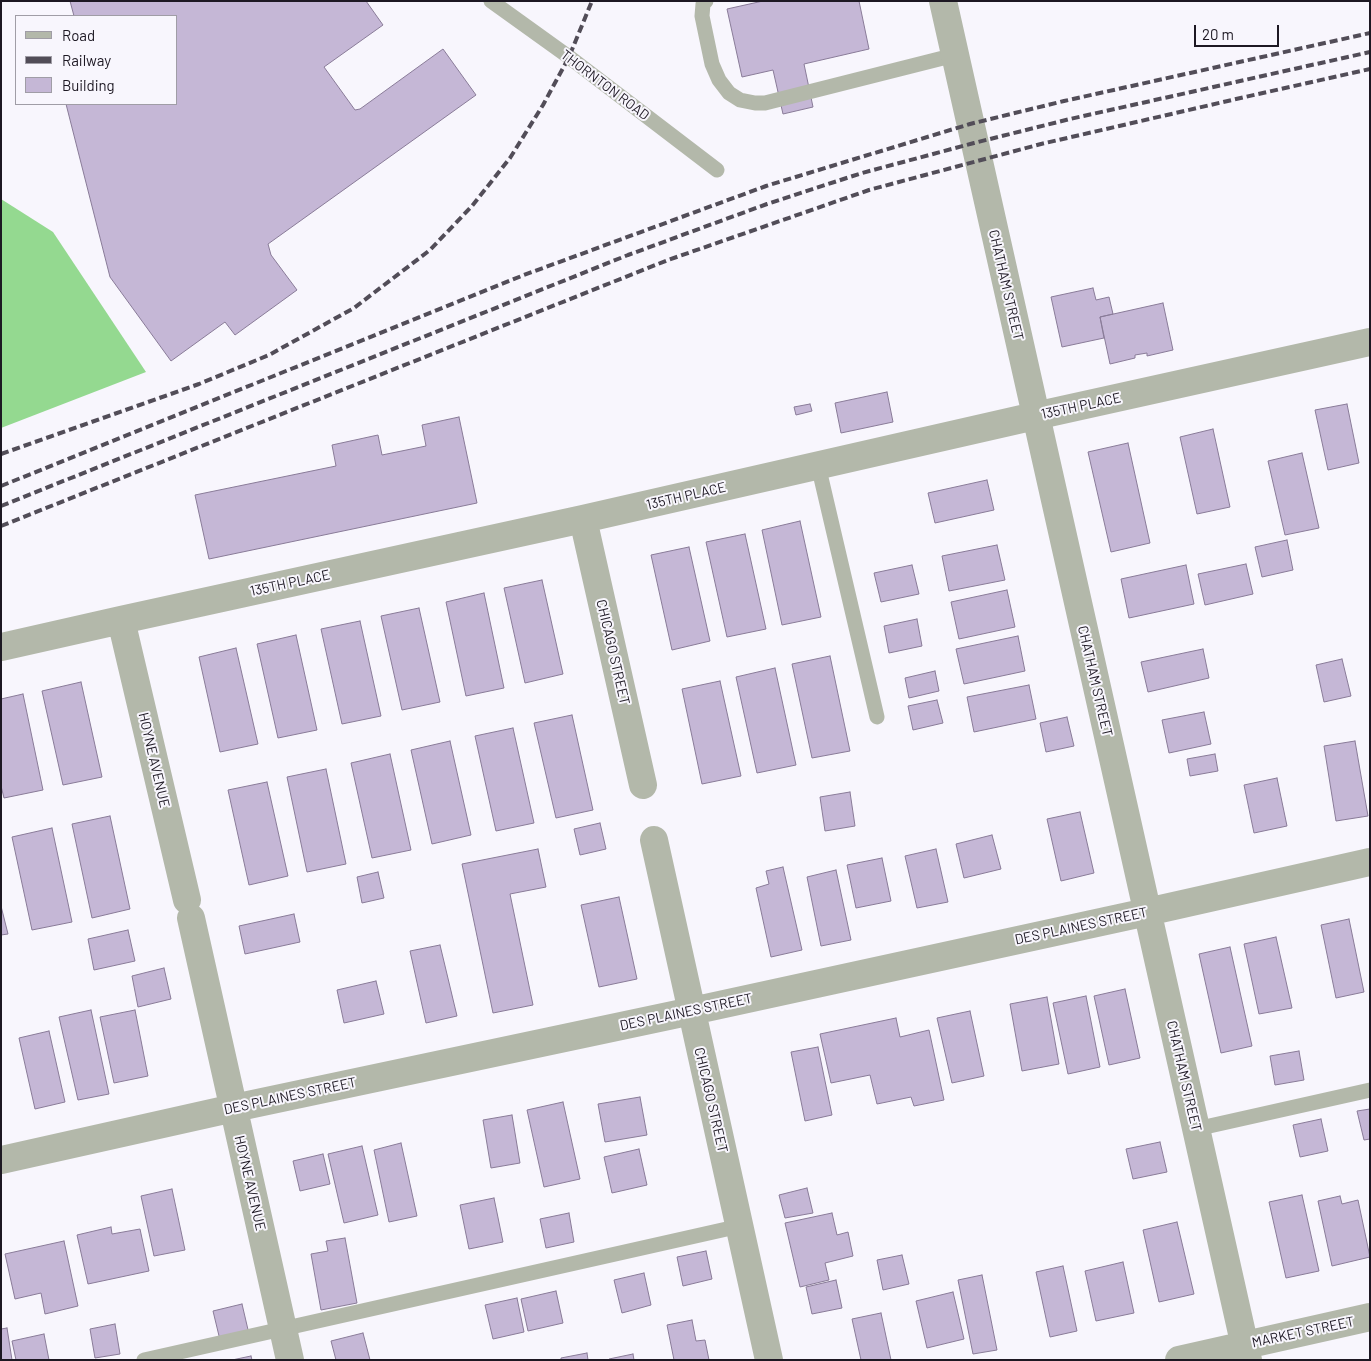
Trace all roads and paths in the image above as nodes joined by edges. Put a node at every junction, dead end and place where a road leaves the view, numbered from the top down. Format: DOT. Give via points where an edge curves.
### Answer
graph roads {
  1 [pos="492,1"];
  2 [pos="706,1"];
  3 [pos="943,1"];
  4 [pos="954,55"];
  5 [pos="717,170"];
  6 [pos="1370,342"];
  7 [pos="1036,416"];
  8 [pos="818,465"];
  9 [pos="583,519"];
  10 [pos="121,620"];
  11 [pos="1,647"];
  12 [pos="877,716"];
  13 [pos="643,785"];
  14 [pos="654,840"];
  15 [pos="1370,862"];
  16 [pos="1147,912"];
  17 [pos="692,1011"];
  18 [pos="1370,1090"];
  19 [pos="234,1108"];
  20 [pos="1196,1129"];
  21 [pos="1,1160"];
  22 [pos="740,1226"];
  23 [pos="1370,1318"];
  24 [pos="283,1328"];
  25 [pos="1246,1352"];
  26 [pos="144,1360"];
  27 [pos="290,1360"];
  28 [pos="769,1360"];
  29 [pos="1178,1360"];
  1 -- 5 [label="lane, THORNTON ROAD"];
  2 -- 4 [label="lane" via="702,16 712,64 729,93 740,100 765,103"];
  3 -- 4 [label="street, CHATHAM STREET"];
  4 -- 7 [label="street, CHATHAM STREET"];
  6 -- 7 [label="street, 135TH PLACE"];
  7 -- 8 [label="street, 135TH PLACE"];
  7 -- 16 [label="street, CHATHAM STREET"];
  8 -- 9 [label="street, 135TH PLACE"];
  8 -- 12 [label="lane"];
  9 -- 10 [label="street, 135TH PLACE"];
  9 -- 13 [label="street, CHICAGO STREET"];
  10 -- 11 [label="street, 135TH PLACE"];
  10 -- 19 [label="street, HOYNE AVENUE"];
  14 -- 17 [label="street, CHICAGO STREET"];
  15 -- 16 [label="street, DES PLAINES STREET"];
  16 -- 17 [label="street, DES PLAINES STREET"];
  16 -- 20 [label="street, CHATHAM STREET"];
  17 -- 19 [label="street, DES PLAINES STREET"];
  17 -- 22 [label="street, CHICAGO STREET"];
  18 -- 20 [label="lane"];
  19 -- 21 [label="street, DES PLAINES STREET"];
  19 -- 24 [label="street, HOYNE AVENUE"];
  20 -- 25 [label="street, CHATHAM STREET"];
  22 -- 24 [label="lane"];
  22 -- 28 [label="street, CHICAGO STREET"];
  23 -- 25 [label="street, MARKET STREET"];
  24 -- 26 [label="lane"];
  24 -- 27 [label="street, HOYNE AVENUE"];
  25 -- 29 [label="street, MARKET STREET"];
}
